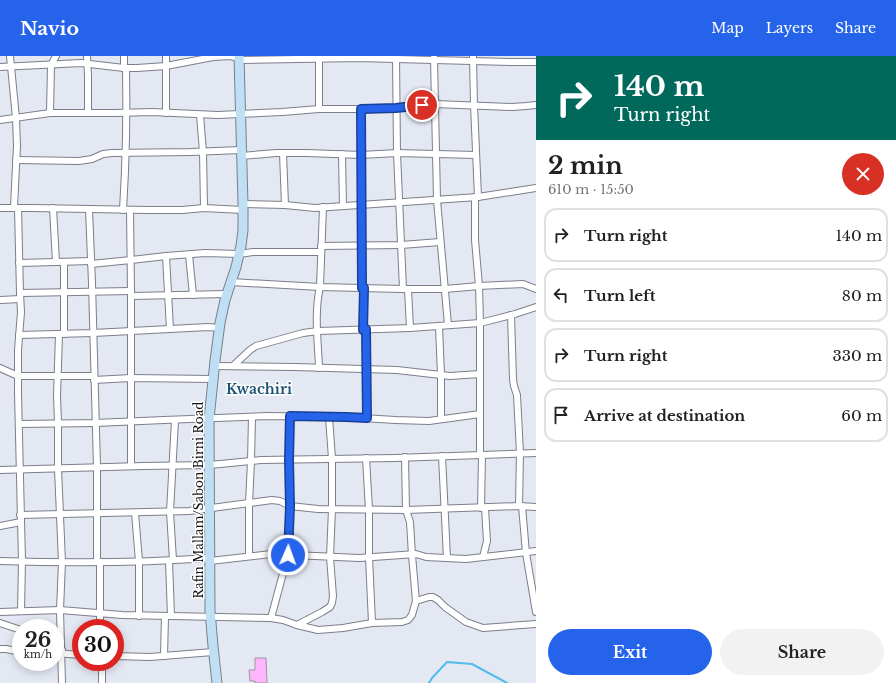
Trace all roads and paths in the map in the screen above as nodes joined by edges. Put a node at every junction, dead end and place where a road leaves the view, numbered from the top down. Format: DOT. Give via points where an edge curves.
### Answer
graph roads {
  1 [pos="10,56"];
  2 [pos="56,56"];
  3 [pos="87,56"];
  4 [pos="124,56"];
  5 [pos="166,56"];
  6 [pos="319,57"];
  7 [pos="358,57"];
  8 [pos="239,58"];
  9 [pos="396,58"];
  10 [pos="434,58"];
  11 [pos="473,59"];
  12 [pos="501,59"];
  13 [pos="536,62"];
  14 [pos="87,64"];
  15 [pos="51,65"];
  16 [pos="166,66"];
  17 [pos="11,67"];
  18 [pos="0,68"];
  19 [pos="125,68"];
  20 [pos="435,104"];
  21 [pos="474,105"];
  22 [pos="536,105"];
  23 [pos="396,108"];
  24 [pos="319,109"];
  25 [pos="361,109"];
  26 [pos="127,112"];
  27 [pos="50,113"];
  28 [pos="88,113"];
  29 [pos="166,113"];
  30 [pos="241,114"];
  31 [pos="200,115"];
  32 [pos="16,118"];
  33 [pos="0,120"];
  34 [pos="203,152"];
  35 [pos="126,153"];
  36 [pos="241,153"];
  37 [pos="283,153"];
  38 [pos="398,153"];
  39 [pos="436,153"];
  40 [pos="342,154"];
  41 [pos="362,155"];
  42 [pos="476,155"];
  43 [pos="16,160"];
  44 [pos="536,188"];
  45 [pos="477,197"];
  46 [pos="437,200"];
  47 [pos="400,202"];
  48 [pos="362,204"];
  49 [pos="285,205"];
  50 [pos="343,206"];
  51 [pos="243,207"];
  52 [pos="322,207"];
  53 [pos="0,208"];
  54 [pos="16,208"];
  55 [pos="53,208"];
  56 [pos="204,208"];
  57 [pos="89,209"];
  58 [pos="126,210"];
  59 [pos="440,242"];
  60 [pos="401,245"];
  61 [pos="362,246"];
  62 [pos="321,249"];
  63 [pos="239,254"];
  64 [pos="189,255"];
  65 [pos="166,256"];
  66 [pos="131,260"];
  67 [pos="19,262"];
  68 [pos="56,262"];
  69 [pos="64,262"];
  70 [pos="91,262"];
  71 [pos="231,282"];
  72 [pos="479,286"];
  73 [pos="320,287"];
  74 [pos="363,288"];
  75 [pos="445,288"];
  76 [pos="405,289"];
  77 [pos="536,289"];
  78 [pos="92,292"];
  79 [pos="63,293"];
  80 [pos="131,294"];
  81 [pos="227,294"];
  82 [pos="193,295"];
  83 [pos="20,296"];
  84 [pos="168,296"];
  85 [pos="0,300"];
  86 [pos="536,307"];
  87 [pos="512,315"];
  88 [pos="480,323"];
  89 [pos="448,325"];
  90 [pos="439,326"];
  91 [pos="219,328"];
  92 [pos="410,328"];
  93 [pos="170,329"];
  94 [pos="365,329"];
  95 [pos="132,331"];
  96 [pos="318,331"];
  97 [pos="93,333"];
  98 [pos="61,334"];
  99 [pos="19,335"];
  100 [pos="214,366"];
  101 [pos="233,366"];
  102 [pos="0,368"];
  103 [pos="319,368"];
  104 [pos="366,369"];
  105 [pos="480,374"];
  106 [pos="441,375"];
  107 [pos="18,376"];
  108 [pos="58,376"];
  109 [pos="94,378"];
  110 [pos="131,378"];
  111 [pos="213,379"];
  112 [pos="480,414"];
  113 [pos="290,416"];
  114 [pos="252,417"];
  115 [pos="329,417"];
  116 [pos="367,418"];
  117 [pos="209,419"];
  118 [pos="441,419"];
  119 [pos="175,420"];
  120 [pos="131,422"];
  121 [pos="58,423"];
  122 [pos="95,423"];
  123 [pos="18,424"];
  124 [pos="536,453"];
  125 [pos="520,454"];
  126 [pos="481,455"];
  127 [pos="442,456"];
  128 [pos="405,457"];
  129 [pos="366,458"];
  130 [pos="332,459"];
  131 [pos="289,460"];
  132 [pos="251,461"];
  133 [pos="210,465"];
  134 [pos="131,466"];
  135 [pos="172,466"];
  136 [pos="97,467"];
  137 [pos="58,469"];
  138 [pos="0,470"];
  139 [pos="19,470"];
  140 [pos="249,504"];
  141 [pos="290,506"];
  142 [pos="520,506"];
  143 [pos="536,506"];
  144 [pos="483,508"];
  145 [pos="210,509"];
  146 [pos="332,509"];
  147 [pos="444,509"];
  148 [pos="369,510"];
  149 [pos="406,510"];
  150 [pos="170,512"];
  151 [pos="135,513"];
  152 [pos="60,514"];
  153 [pos="97,514"];
  154 [pos="21,519"];
  155 [pos="0,526"];
  156 [pos="536,551"];
  157 [pos="526,553"];
  158 [pos="288,555"];
  159 [pos="412,555"];
  160 [pos="249,556"];
  161 [pos="330,557"];
  162 [pos="369,557"];
  163 [pos="483,557"];
  164 [pos="447,558"];
  165 [pos="210,560"];
  166 [pos="0,561"];
  167 [pos="139,561"];
  168 [pos="171,561"];
  169 [pos="22,562"];
  170 [pos="62,562"];
  171 [pos="98,562"];
  172 [pos="416,600"];
  173 [pos="60,610"];
  174 [pos="21,611"];
  175 [pos="0,612"];
  176 [pos="536,612"];
  177 [pos="100,613"];
  178 [pos="139,616"];
  179 [pos="168,616"];
  180 [pos="211,617"];
  181 [pos="271,618"];
  182 [pos="60,619"];
  183 [pos="100,619"];
  184 [pos="0,623"];
  185 [pos="372,623"];
  186 [pos="536,624"];
  187 [pos="296,625"];
  188 [pos="12,627"];
  189 [pos="0,649"];
  190 [pos="12,650"];
  191 [pos="213,652"];
  192 [pos="124,656"];
  193 [pos="164,656"];
  194 [pos="62,671"];
  195 [pos="102,671"];
  196 [pos="62,683"];
  197 [pos="102,683"];
  198 [pos="217,683"];
  1 -- 17 [label="street"];
  2 -- 15 [label="street"];
  3 -- 14 [label="street"];
  4 -- 19 [label="street"];
  5 -- 16 [label="street"];
  6 -- 7 [label="street"];
  6 -- 8 [label="street"];
  6 -- 24 [label="street"];
  7 -- 9 [label="street"];
  8 -- 16 [label="street" via="213,57"];
  8 -- 30 [label="street, Rafin Mallam/Sabon Birni Road"];
  9 -- 10 [label="street"];
  9 -- 23 [label="street"];
  10 -- 11 [label="street"];
  10 -- 20 [label="street"];
  11 -- 12 [label="street"];
  11 -- 21 [label="street"];
  12 -- 13 [label="street"];
  14 -- 15 [label="street"];
  14 -- 19 [label="street"];
  14 -- 28 [label="street"];
  15 -- 17 [label="street"];
  15 -- 27 [label="street"];
  16 -- 19 [label="street"];
  16 -- 29 [label="street"];
  17 -- 18 [label="street"];
  17 -- 32 [label="street"];
  19 -- 26 [label="street"];
  20 -- 21 [label="street"];
  20 -- 23 [label="street"];
  20 -- 39 [label="street"];
  21 -- 22 [label="street"];
  21 -- 42 [label="street"];
  23 -- 25 [label="street"];
  23 -- 38 [label="street"];
  24 -- 25 [label="street"];
  24 -- 30 [label="street"];
  25 -- 41 [label="street"];
  26 -- 28 [label="street"];
  26 -- 29 [label="street"];
  26 -- 35 [label="street"];
  27 -- 28 [label="street"];
  27 -- 32 [label="street"];
  29 -- 31 [label="street"];
  30 -- 31 [label="street"];
  30 -- 36 [label="street, Rafin Mallam/Sabon Birni Road"];
  31 -- 34 [label="street"];
  32 -- 33 [label="street"];
  32 -- 43 [label="street"];
  34 -- 35 [label="street"];
  34 -- 36 [label="street"];
  34 -- 56 [label="street"];
  35 -- 43 [label="street" via="103,154 79,161"];
  35 -- 58 [label="street"];
  36 -- 37 [label="street"];
  36 -- 51 [label="street, Rafin Mallam/Sabon Birni Road"];
  37 -- 40 [label="street"];
  37 -- 49 [label="street"];
  38 -- 39 [label="street"];
  38 -- 41 [label="street"];
  38 -- 47 [label="street"];
  39 -- 42 [label="street"];
  39 -- 46 [label="street"];
  40 -- 41 [label="street"];
  40 -- 50 [label="street"];
  41 -- 48 [label="street"];
  42 -- 45 [label="street"];
  43 -- 54 [label="street"];
  44 -- 45 [label="street"];
  45 -- 46 [label="street"];
  45 -- 72 [label="street" via="474,240"];
  46 -- 47 [label="street"];
  46 -- 59 [label="street"];
  47 -- 48 [label="street"];
  47 -- 60 [label="street"];
  48 -- 50 [label="street"];
  48 -- 61 [label="street"];
  49 -- 51 [label="street"];
  49 -- 52 [label="street"];
  50 -- 52 [label="street"];
  51 -- 56 [label="street"];
  51 -- 63 [label="street, Rafin Mallam/Sabon Birni Road"];
  52 -- 62 [label="street"];
  53 -- 54 [label="street"];
  54 -- 55 [label="street"];
  54 -- 67 [label="street"];
  55 -- 57 [label="street"];
  55 -- 68 [label="street"];
  56 -- 58 [label="street"];
  57 -- 58 [label="street"];
  57 -- 70 [label="street"];
  58 -- 66 [label="street"];
  59 -- 60 [label="street"];
  59 -- 75 [label="street"];
  60 -- 61 [label="street"];
  60 -- 76 [label="street"];
  61 -- 62 [label="street"];
  61 -- 74 [label="street"];
  62 -- 63 [label="street"];
  62 -- 73 [label="street"];
  63 -- 64 [label="street"];
  63 -- 71 [label="street, Rafin Mallam/Sabon Birni Road"];
  64 -- 65 [label="street"];
  64 -- 82 [label="street"];
  65 -- 66 [label="street"];
  65 -- 84 [label="street"];
  66 -- 70 [label="street"];
  66 -- 80 [label="street"];
  67 -- 68 [label="street"];
  67 -- 83 [label="street"];
  68 -- 69 [label="street"];
  69 -- 70 [label="street"];
  69 -- 79 [label="street"];
  70 -- 78 [label="street"];
  71 -- 73 [label="street"];
  71 -- 81 [label="street, Rafin Mallam/Sabon Birni Road"];
  72 -- 75 [label="street"];
  72 -- 77 [label="street" via="524,284"];
  72 -- 88 [label="street"];
  73 -- 74 [label="street"];
  73 -- 96 [label="street"];
  74 -- 76 [label="street"];
  74 -- 94 [label="street"];
  75 -- 76 [label="street"];
  75 -- 89 [label="street"];
  76 -- 92 [label="street"];
  78 -- 79 [label="street"];
  78 -- 80 [label="street"];
  78 -- 97 [label="street"];
  79 -- 83 [label="street"];
  79 -- 98 [label="street"];
  80 -- 84 [label="street"];
  80 -- 95 [label="street"];
  81 -- 82 [label="street"];
  81 -- 91 [label="street, Rafin Mallam/Sabon Birni Road"];
  82 -- 84 [label="street"];
  83 -- 85 [label="street"];
  83 -- 99 [label="street"];
  84 -- 93 [label="street"];
  86 -- 87 [label="street"];
  87 -- 88 [label="street"];
  87 -- 125 [label="street" via="514,386 517,395"];
  88 -- 89 [label="street"];
  88 -- 105 [label="street"];
  89 -- 90 [label="street"];
  90 -- 92 [label="street"];
  90 -- 106 [label="street"];
  91 -- 93 [label="street"];
  91 -- 100 [label="street, Rafin Mallam/Sabon Birni Road"];
  92 -- 94 [label="street"];
  93 -- 95 [label="street"];
  94 -- 96 [label="street"];
  94 -- 104 [label="street"];
  95 -- 97 [label="street"];
  95 -- 110 [label="street"];
  96 -- 101 [label="street" via="256,346"];
  96 -- 103 [label="street"];
  97 -- 98 [label="street"];
  97 -- 109 [label="street"];
  98 -- 99 [label="street"];
  98 -- 108 [label="street"];
  99 -- 107 [label="street"];
  100 -- 101 [label="street"];
  100 -- 111 [label="street, Rafin Mallam/Sabon Birni Road"];
  101 -- 103 [label="street"];
  102 -- 107 [label="street"];
  103 -- 104 [label="street"];
  104 -- 106 [label="street"];
  104 -- 116 [label="street"];
  105 -- 106 [label="street"];
  105 -- 112 [label="street"];
  106 -- 118 [label="street"];
  107 -- 108 [label="street"];
  107 -- 123 [label="street"];
  108 -- 109 [label="street"];
  108 -- 121 [label="street"];
  109 -- 110 [label="street"];
  109 -- 122 [label="street"];
  110 -- 111 [label="street"];
  110 -- 120 [label="street"];
  111 -- 117 [label="street, Rafin Mallam/Sabon Birni Road"];
  112 -- 118 [label="street"];
  112 -- 126 [label="street"];
  113 -- 114 [label="street"];
  113 -- 115 [label="street"];
  113 -- 131 [label="street"];
  114 -- 117 [label="street"];
  114 -- 132 [label="street"];
  115 -- 116 [label="street"];
  115 -- 130 [label="street"];
  116 -- 118 [label="street"];
  117 -- 119 [label="street"];
  117 -- 133 [label="street, Rafin Mallam/Sabon Birni Road"];
  119 -- 120 [label="street"];
  119 -- 135 [label="street"];
  120 -- 122 [label="street"];
  120 -- 134 [label="street"];
  121 -- 122 [label="street"];
  121 -- 123 [label="street"];
  121 -- 137 [label="street"];
  122 -- 136 [label="street"];
  123 -- 139 [label="street"];
  124 -- 125 [label="street"];
  125 -- 126 [label="street"];
  125 -- 142 [label="street"];
  126 -- 127 [label="street"];
  126 -- 144 [label="street"];
  127 -- 128 [label="street"];
  127 -- 147 [label="street"];
  128 -- 129 [label="street"];
  128 -- 149 [label="street"];
  129 -- 130 [label="street"];
  129 -- 148 [label="street"];
  130 -- 131 [label="street"];
  130 -- 146 [label="street"];
  131 -- 132 [label="street"];
  131 -- 141 [label="street"];
  132 -- 133 [label="street"];
  132 -- 140 [label="street"];
  133 -- 135 [label="street"];
  133 -- 145 [label="street, Rafin Mallam/Sabon Birni Road"];
  134 -- 135 [label="street"];
  134 -- 136 [label="street"];
  135 -- 150 [label="street"];
  136 -- 137 [label="street"];
  136 -- 153 [label="street"];
  137 -- 139 [label="street"];
  137 -- 152 [label="street"];
  138 -- 139 [label="street"];
  139 -- 154 [label="street"];
  140 -- 141 [label="street" via="272,500"];
  140 -- 145 [label="street"];
  140 -- 160 [label="street"];
  141 -- 146 [label="street"];
  141 -- 158 [label="street"];
  142 -- 143 [label="street"];
  142 -- 144 [label="street"];
  142 -- 157 [label="street"];
  144 -- 147 [label="street"];
  144 -- 163 [label="street" via="487,541"];
  145 -- 150 [label="street"];
  145 -- 165 [label="street, Rafin Mallam/Sabon Birni Road"];
  146 -- 148 [label="street"];
  146 -- 161 [label="street"];
  147 -- 149 [label="street"];
  147 -- 164 [label="street"];
  148 -- 149 [label="street"];
  148 -- 162 [label="street"];
  149 -- 159 [label="street" via="410,522"];
  150 -- 151 [label="street"];
  150 -- 168 [label="street"];
  151 -- 153 [label="street"];
  151 -- 167 [label="street"];
  152 -- 153 [label="street"];
  152 -- 154 [label="street"];
  152 -- 170 [label="street"];
  153 -- 171 [label="street"];
  154 -- 155 [label="street"];
  154 -- 169 [label="street"];
  156 -- 157 [label="street"];
  157 -- 163 [label="street"];
  157 -- 176 [label="street"];
  158 -- 160 [label="street"];
  158 -- 161 [label="street"];
  158 -- 181 [label="street"];
  159 -- 162 [label="street"];
  159 -- 164 [label="street"];
  159 -- 172 [label="street"];
  160 -- 165 [label="street"];
  161 -- 162 [label="street"];
  161 -- 187 [label="street" via="333,596 330,607"];
  162 -- 185 [label="street"];
  163 -- 164 [label="street"];
  165 -- 168 [label="street"];
  165 -- 180 [label="street, Rafin Mallam/Sabon Birni Road"];
  166 -- 169 [label="street"];
  167 -- 168 [label="street"];
  167 -- 171 [label="street"];
  167 -- 178 [label="street"];
  168 -- 179 [label="street"];
  169 -- 170 [label="street"];
  169 -- 174 [label="street"];
  170 -- 171 [label="street"];
  170 -- 173 [label="street"];
  171 -- 177 [label="street"];
  172 -- 185 [label="street" via="408,620"];
  172 -- 186 [label="street" via="429,597 438,600 466,622 483,628"];
  173 -- 174 [label="street"];
  173 -- 177 [label="street"];
  173 -- 182 [label="street"];
  174 -- 175 [label="street"];
  177 -- 178 [label="street"];
  177 -- 183 [label="street"];
  178 -- 179 [label="street"];
  179 -- 180 [label="street"];
  179 -- 193 [label="street"];
  180 -- 181 [label="street"];
  180 -- 191 [label="street, Rafin Mallam/Sabon Birni Road"];
  181 -- 187 [label="street"];
  184 -- 188 [label="street"];
  185 -- 187 [label="street" via="318,630"];
  189 -- 190 [label="street"];
  191 -- 193 [label="street"];
  191 -- 198 [label="street, Rafin Mallam/Sabon Birni Road"];
  192 -- 193 [label="street"];
  194 -- 196 [label="street"];
  195 -- 197 [label="street"];
}
